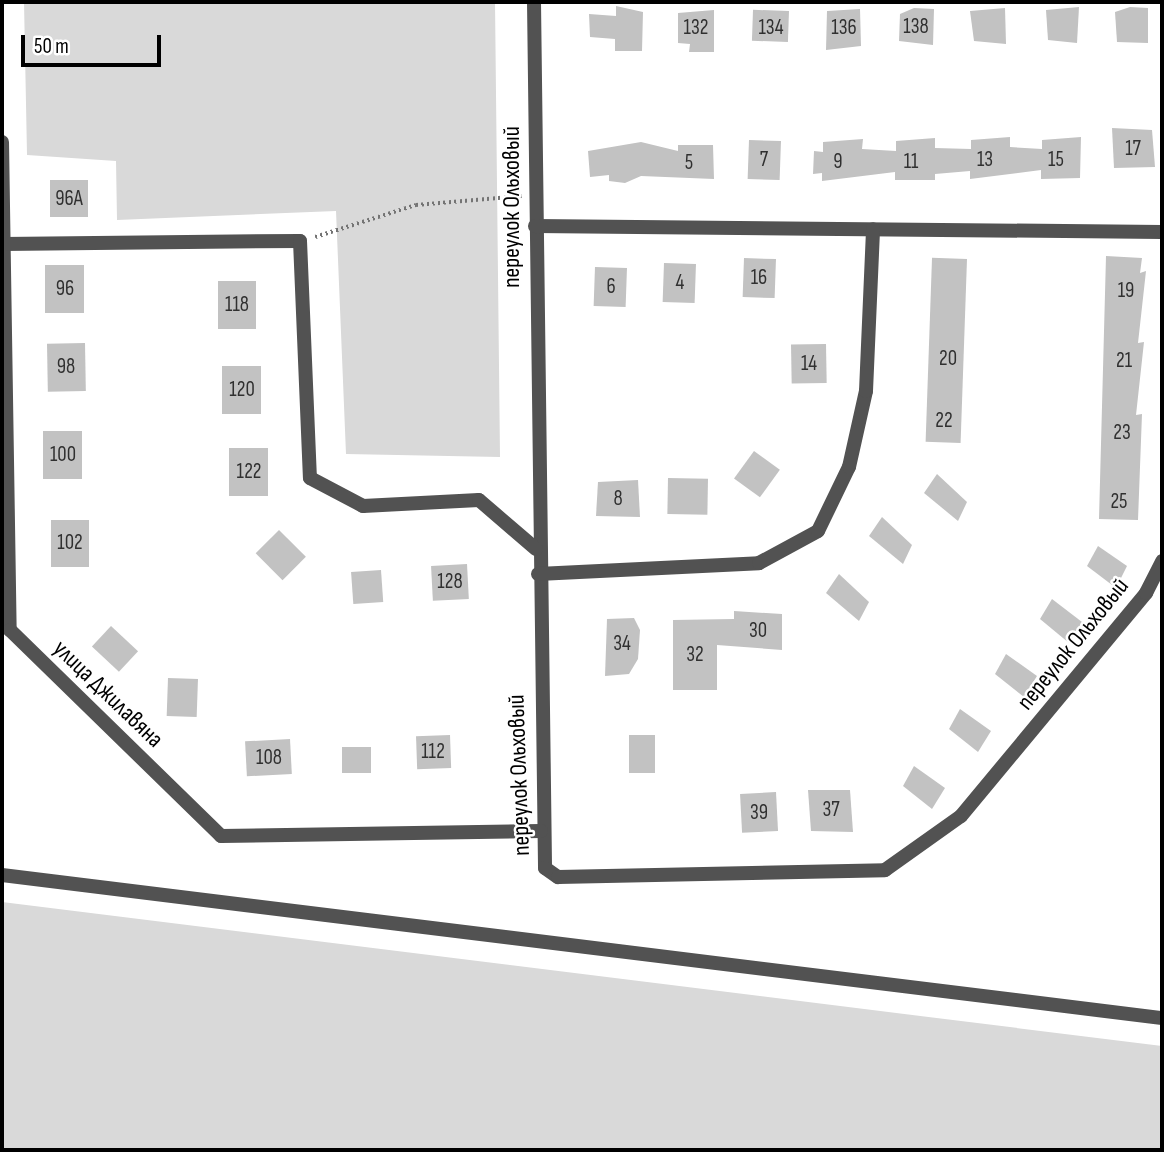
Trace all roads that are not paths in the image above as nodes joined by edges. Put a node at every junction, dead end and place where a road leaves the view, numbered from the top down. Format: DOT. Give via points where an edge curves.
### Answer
graph roads {
  1 [pos="534,2"];
  2 [pos="2,142"];
  3 [pos="535,226"];
  4 [pos="873,229"];
  5 [pos="1162,232"];
  6 [pos="4,244"];
  7 [pos="536,549"];
  8 [pos="1162,561"];
  9 [pos="538,574"];
  10 [pos="541,831"];
  11 [pos="2,875"];
  12 [pos="1162,1018"];
  1 -- 3 [label="street, переулок Ольховый"];
  2 -- 6 [label="street, улица Джилавяна"];
  3 -- 4 [label="street"];
  3 -- 7 [label="street, переулок Ольховый"];
  4 -- 5 [label="street"];
  4 -- 9 [label="street" via="866,391 849,467 818,531 758,563"];
  6 -- 7 [label="street" via="300,241 310,478 363,506 479,500"];
  6 -- 10 [label="street, улица Джилавяна" via="10,631 221,836"];
  7 -- 9 [label="street, переулок Ольховый"];
  8 -- 10 [label="street, переулок Ольховый" via="1146,593 961,816 885,870 558,877 545,868"];
  9 -- 10 [label="street, переулок Ольховый"];
  11 -- 12 [label="street"];
}
